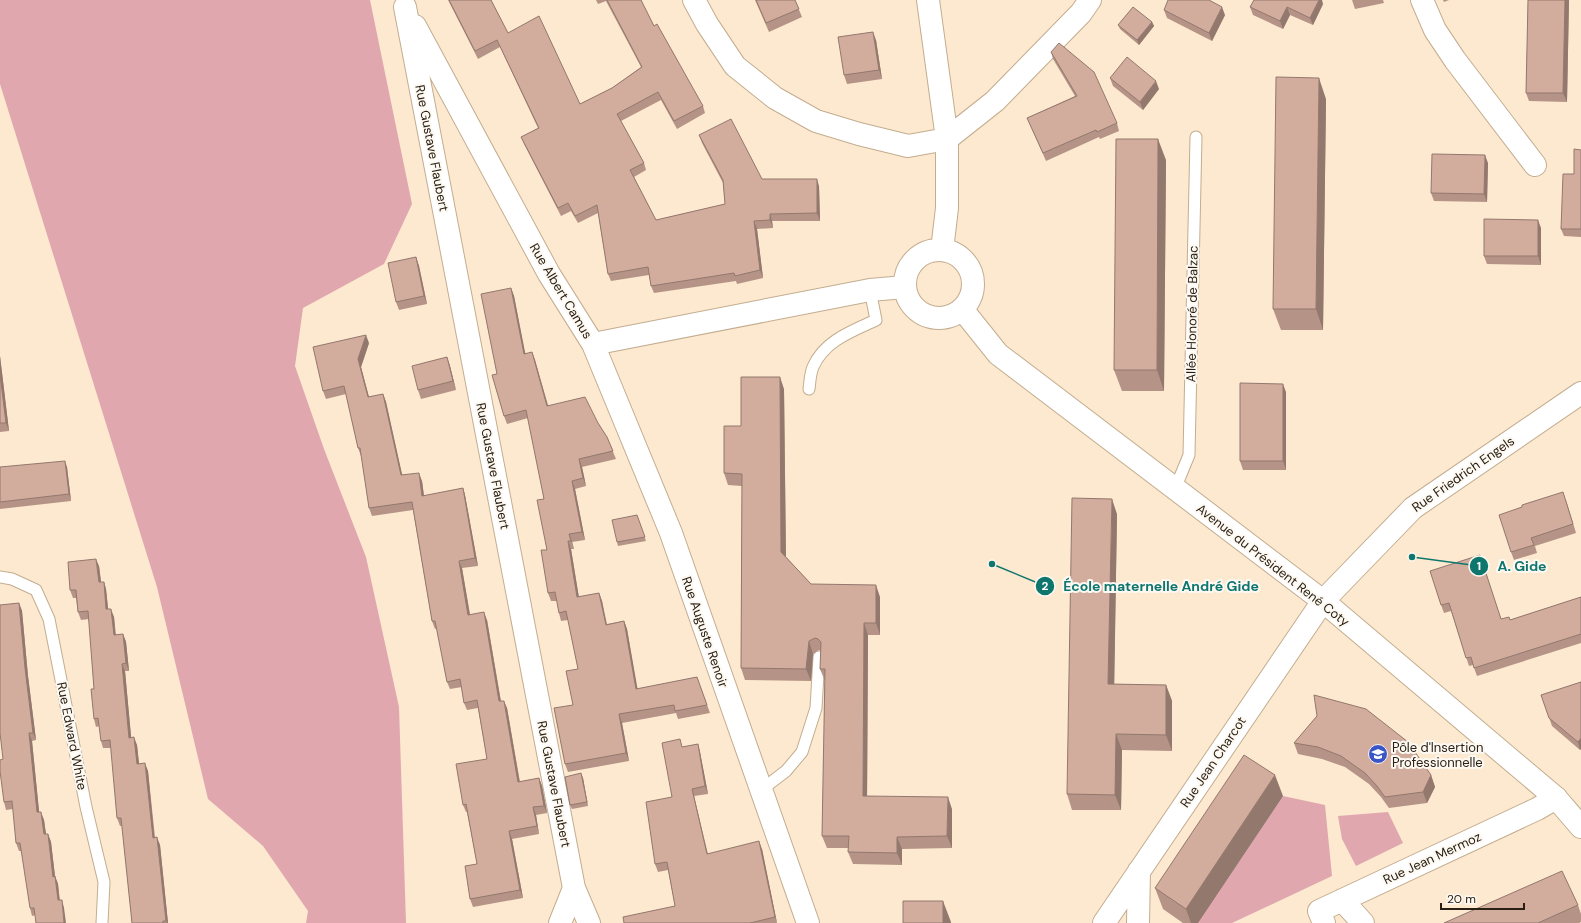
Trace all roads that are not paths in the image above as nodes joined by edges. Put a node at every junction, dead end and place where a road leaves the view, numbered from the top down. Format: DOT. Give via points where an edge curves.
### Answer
graph roads {
  1 [pos="694,0"];
  2 [pos="928,0"];
  3 [pos="1090,0"];
  4 [pos="1422,0"];
  5 [pos="404,4"];
  6 [pos="1196,137"];
  7 [pos="947,139"];
  8 [pos="1535,165"];
  9 [pos="942,250"];
  10 [pos="906,287"];
  11 [pos="870,290"];
  12 [pos="962,309"];
  13 [pos="593,344"];
  14 [pos="808,389"];
  15 [pos="1581,393"];
  16 [pos="1174,489"];
  17 [pos="0,577"];
  18 [pos="1322,601"];
  19 [pos="819,657"];
  20 [pos="760,790"];
  21 [pos="1556,798"];
  22 [pos="1581,827"];
  23 [pos="1139,871"];
  24 [pos="574,888"];
  25 [pos="1342,900"];
  26 [pos="102,923"];
  27 [pos="560,923"];
  28 [pos="589,923"];
  29 [pos="808,923"];
  30 [pos="1104,923"];
  31 [pos="1138,923"];
  32 [pos="1324,923"];
  33 [pos="1363,923"];
  1 -- 7 [label="street" via="735,66 775,98 816,121 908,146"];
  2 -- 7 [label="street"];
  3 -- 7 [label="street" via="1081,13 995,101"];
  4 -- 8 [label="street" via="1436,30 1455,60"];
  5 -- 13 [label="street, Rue Albert Camus" via="549,274"];
  5 -- 24 [label="street, Rue Gustave Flaubert"];
  6 -- 16 [label="lane, Allée Honoré de Balzac" via="1189,455"];
  7 -- 9 [label="street" via="946,208"];
  9 -- 10 [label="street" via="923,254 915,260 909,268"];
  9 -- 12 [label="street" via="960,257 972,273 972,292"];
  10 -- 11 [label="street, Rue Albert Camus"];
  10 -- 12 [label="street" via="912,304 927,315 945,317"];
  11 -- 13 [label="street, Rue Albert Camus"];
  11 -- 14 [label="lane" via="876,320 826,346 812,368"];
  12 -- 16 [label="street, Avenue du Président René Coty" via="998,354"];
  13 -- 20 [label="street, Rue Auguste Renoir" via="670,533"];
  15 -- 18 [label="street, Rue Friedrich Engels" via="1413,508"];
  16 -- 18 [label="street, Avenue du Président René Coty"];
  17 -- 26 [label="lane, Rue Edward White" via="12,579 36,590 49,619 86,807 104,882"];
  18 -- 21 [label="street, Avenue du Président René Coty"];
  18 -- 23 [label="street, Rue Jean Charcot"];
  19 -- 20 [label="lane" via="816,708 802,752 786,771"];
  20 -- 29 [label="street, Rue Auguste Renoir"];
  21 -- 22 [label="street, Avenue du Président René Coty"];
  21 -- 25 [label="street, Rue Jean Mermoz"];
  23 -- 30 [label="street, Rue Jean Charcot"];
  23 -- 31 [label="street"];
  24 -- 27 [label="street"];
  24 -- 28 [label="street, Rue Gustave Flaubert"];
  25 -- 32 [label="street, Rue Jean Mermoz" via="1319,911"];
  25 -- 33 [label="street"];
}
